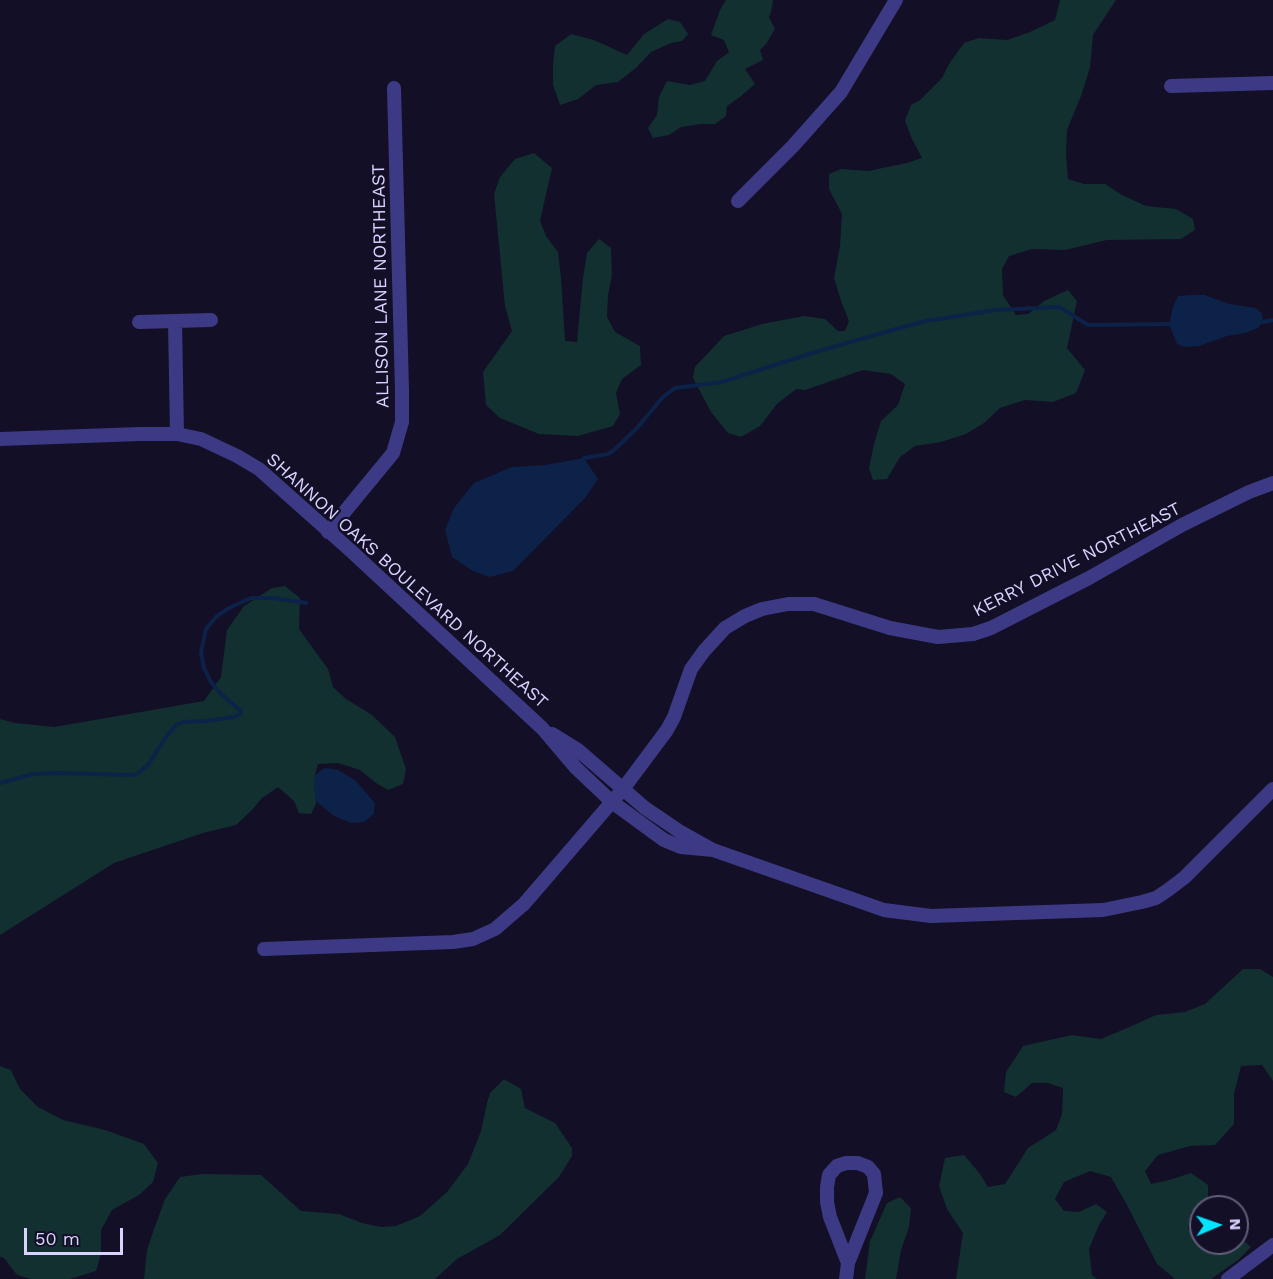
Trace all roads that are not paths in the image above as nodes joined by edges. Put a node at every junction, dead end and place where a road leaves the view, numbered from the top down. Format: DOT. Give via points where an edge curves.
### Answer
graph roads {
  1 [pos="896,0"];
  2 [pos="1273,83"];
  3 [pos="1172,86"];
  4 [pos="394,88"];
  5 [pos="738,201"];
  6 [pos="211,320"];
  7 [pos="175,321"];
  8 [pos="139,322"];
  9 [pos="177,434"];
  10 [pos="0,439"];
  11 [pos="1273,483"];
  12 [pos="328,532"];
  13 [pos="542,728"];
  14 [pos="623,789"];
  15 [pos="1273,789"];
  16 [pos="612,802"];
  17 [pos="713,850"];
  18 [pos="264,950"];
  19 [pos="1273,1245"];
  20 [pos="848,1263"];
  21 [pos="846,1279"];
  22 [pos="1228,1279"];
  1 -- 5 [label="street" via="841,92"];
  2 -- 3 [label="street"];
  4 -- 12 [label="street, ALLISON LANE NORTHEAST" via="402,422 393,453"];
  6 -- 7 [label="street"];
  7 -- 8 [label="street"];
  7 -- 9 [label="street"];
  9 -- 10 [label="street, SHANNON OAKS BOULEVARD NORTHEAST"];
  9 -- 12 [label="street, SHANNON OAKS BOULEVARD NORTHEAST" via="201,439 259,469"];
  11 -- 14 [label="street, KERRY DRIVE NORTHEAST" via="1182,525 1089,578 973,634 938,638 890,628 814,604 788,604 745,616 725,628 691,669 667,730"];
  12 -- 13 [label="street, SHANNON OAKS BOULEVARD NORTHEAST"];
  13 -- 14 [label="street, SHANNON OAKS BOULEVARD NORTHEAST" via="578,750"];
  13 -- 16 [label="street, SHANNON OAKS BOULEVARD NORTHEAST"];
  14 -- 16 [label="street, KERRY DRIVE NORTHEAST"];
  14 -- 17 [label="street, SHANNON OAKS BOULEVARD NORTHEAST" via="662,820"];
  15 -- 17 [label="street, SHANNON OAKS BOULEVARD NORTHEAST" via="1168,890 1156,898 1103,910 931,916 897,913"];
  16 -- 17 [label="street, SHANNON OAKS BOULEVARD NORTHEAST" via="664,840 681,847"];
  16 -- 18 [label="street, KERRY DRIVE NORTHEAST" via="524,904 484,935 453,942"];
  19 -- 22 [label="street"];
  20 -- 20 [label="street" via="830,1217 827,1187 829,1175 837,1166 858,1163 874,1174 876,1193"];
  20 -- 21 [label="street"];
}
